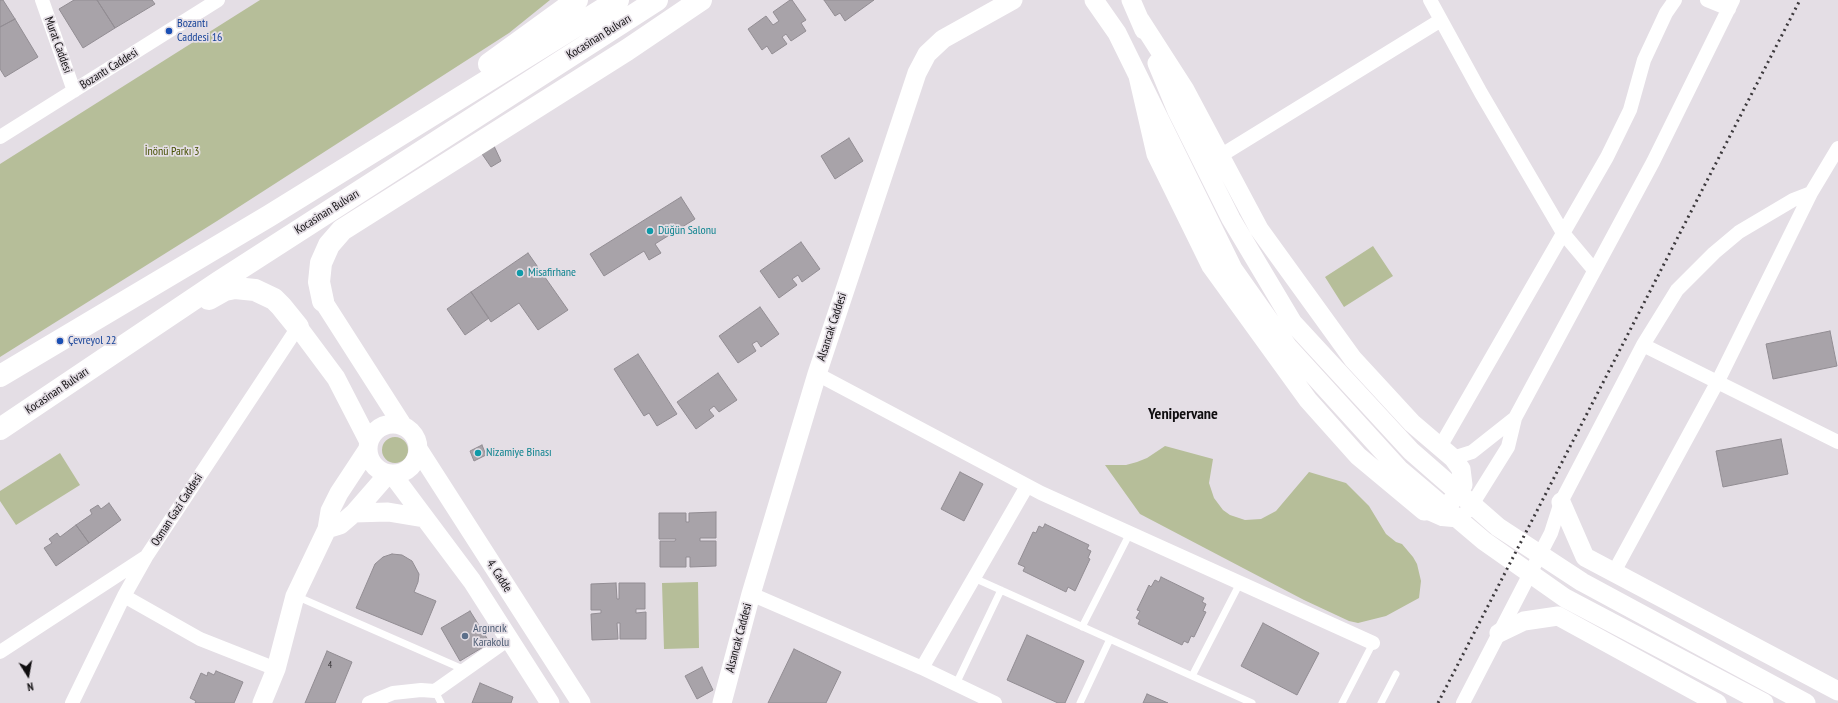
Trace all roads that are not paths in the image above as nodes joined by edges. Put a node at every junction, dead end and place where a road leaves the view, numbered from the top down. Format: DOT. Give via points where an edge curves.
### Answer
graph roads {
  1 [pos="42,0"];
  2 [pos="218,0"];
  3 [pos="578,0"];
  4 [pos="618,0"];
  5 [pos="657,0"];
  6 [pos="701,0"];
  7 [pos="1013,0"];
  8 [pos="1094,0"];
  9 [pos="1131,0"];
  10 [pos="1430,0"];
  11 [pos="1675,0"];
  12 [pos="1708,0"];
  13 [pos="1731,4"];
  14 [pos="1140,20"];
  15 [pos="1441,20"];
  16 [pos="627,50"];
  17 [pos="74,91"];
  18 [pos="0,137"];
  19 [pos="1838,148"];
  20 [pos="1220,156"];
  21 [pos="350,166"];
  22 [pos="376,182"];
  23 [pos="1811,193"];
  24 [pos="1563,233"];
  25 [pos="1594,270"];
  26 [pos="322,301"];
  27 [pos="298,327"];
  28 [pos="1643,345"];
  29 [pos="817,374"];
  30 [pos="0,376"];
  31 [pos="77,377"];
  32 [pos="1718,381"];
  33 [pos="1515,418"];
  34 [pos="403,426"];
  35 [pos="0,429"];
  36 [pos="1838,442"];
  37 [pos="368,446"];
  38 [pos="418,449"];
  39 [pos="1446,453"];
  40 [pos="390,474"];
  41 [pos="1027,486"];
  42 [pos="1562,502"];
  43 [pos="1428,504"];
  44 [pos="354,512"];
  45 [pos="424,518"];
  46 [pos="327,530"];
  47 [pos="1130,534"];
  48 [pos="146,557"];
  49 [pos="1585,557"];
  50 [pos="1614,572"];
  51 [pos="974,578"];
  52 [pos="1240,583"];
  53 [pos="1001,590"];
  54 [pos="751,594"];
  55 [pos="124,596"];
  56 [pos="295,596"];
  57 [pos="1558,616"];
  58 [pos="1082,626"];
  59 [pos="1499,633"];
  60 [pos="510,638"];
  61 [pos="1110,639"];
  62 [pos="1373,642"];
  63 [pos="0,652"];
  64 [pos="922,668"];
  65 [pos="276,669"];
  66 [pos="465,670"];
  67 [pos="1396,674"];
  68 [pos="1192,676"];
  69 [pos="956,684"];
  70 [pos="1838,691"];
  71 [pos="438,697"];
  72 [pos="988,702"];
  73 [pos="72,703"];
  74 [pos="262,703"];
  75 [pos="369,703"];
  76 [pos="550,703"];
  77 [pos="581,703"];
  78 [pos="722,703"];
  79 [pos="1080,703"];
  80 [pos="1250,703"];
  81 [pos="1342,703"];
  82 [pos="1380,703"];
  83 [pos="1463,703"];
  84 [pos="1718,703"];
  85 [pos="1764,703"];
  86 [pos="1806,703"];
  1 -- 17 [label="street, Murat Caddesi"];
  2 -- 17 [label="street, Bozantı Caddesi"];
  3 -- 21 [label="highway"];
  4 -- 21 [label="highway, Kocasinan Bulvarı"];
  5 -- 22 [label="highway, Kocasinan Bulvarı"];
  6 -- 16 [label="highway"];
  7 -- 29 [label="street, Alsancak Caddesi" via="943,39 922,62"];
  8 -- 43 [label="street" via="1117,33 1138,76 1156,154 1211,266 1308,400 1358,456"];
  9 -- 14 [label="street"];
  10 -- 15 [label="street"];
  11 -- 24 [label="street" via="1666,13 1644,60 1638,85 1619,134"];
  12 -- 13 [label="street"];
  13 -- 25 [label="street" via="1654,162"];
  14 -- 20 [label="street" via="1185,90"];
  14 -- 86 [label="street" via="1177,111 1231,219 1293,323 1411,451 1498,527 1582,582"];
  15 -- 20 [label="street"];
  15 -- 24 [label="street"];
  16 -- 22 [label="highway"];
  16 -- 26 [label="highway" via="342,230 328,245 321,263 319,282"];
  17 -- 18 [label="street, Bozantı Caddesi"];
  19 -- 23 [label="street"];
  20 -- 39 [label="street" via="1259,229 1353,359 1412,423"];
  21 -- 30 [label="highway, Kocasinan Bulvarı"];
  22 -- 31 [label="highway, Kocasinan Bulvarı" via="218,282"];
  23 -- 28 [label="street" via="1793,200 1739,232 1714,253 1677,290"];
  23 -- 32 [label="street"];
  24 -- 25 [label="street"];
  24 -- 39 [label="street"];
  25 -- 33 [label="street"];
  26 -- 34 [label="street"];
  27 -- 31 [label="highway" via="281,306 265,294 245,288 225,290"];
  27 -- 37 [label="street" via="336,378"];
  27 -- 48 [label="street, Osman Gazi Caddesi"];
  28 -- 32 [label="street"];
  28 -- 42 [label="street"];
  29 -- 41 [label="street"];
  29 -- 54 [label="street, Alsancak Caddesi"];
  31 -- 35 [label="highway, Kocasinan Bulvarı"];
  32 -- 36 [label="street"];
  32 -- 50 [label="street"];
  33 -- 39 [label="street" via="1472,452"];
  33 -- 43 [label="street" via="1508,447 1468,511 1453,520 1442,519"];
  34 -- 37 [label="street" via="382,426"];
  34 -- 38 [label="street" via="415,437"];
  37 -- 40 [label="street" via="372,462"];
  37 -- 46 [label="street" via="330,511"];
  38 -- 40 [label="street" via="418,456 411,467"];
  38 -- 77 [label="street, 4. Cadde"];
  39 -- 43 [label="street" via="1461,469 1463,485 1450,503 1440,509"];
  40 -- 44 [label="street"];
  40 -- 45 [label="street, 4. Cadde"];
  41 -- 47 [label="street"];
  41 -- 51 [label="street"];
  42 -- 49 [label="street"];
  42 -- 59 [label="street" via="1550,533"];
  43 -- 85 [label="street" via="1565,598"];
  44 -- 45 [label="street" via="388,512"];
  44 -- 46 [label="street" via="340,524"];
  45 -- 60 [label="street, 4. Cadde" via="472,581"];
  46 -- 56 [label="street"];
  47 -- 52 [label="street"];
  47 -- 58 [label="lane"];
  48 -- 55 [label="street, Osman Gazi Caddesi"];
  48 -- 63 [label="street"];
  49 -- 50 [label="street"];
  49 -- 57 [label="street" via="1567,563 1551,576 1548,595"];
  50 -- 70 [label="street"];
  51 -- 53 [label="lane"];
  51 -- 64 [label="street"];
  52 -- 62 [label="street"];
  52 -- 68 [label="lane"];
  53 -- 58 [label="lane"];
  53 -- 69 [label="lane"];
  54 -- 64 [label="street"];
  54 -- 78 [label="street, Alsancak Caddesi"];
  55 -- 65 [label="street" via="200,639"];
  55 -- 73 [label="street, Osman Gazi Caddesi"];
  56 -- 65 [label="street"];
  56 -- 66 [label="lane"];
  57 -- 59 [label="street" via="1524,621"];
  57 -- 84 [label="street"];
  58 -- 61 [label="lane"];
  59 -- 83 [label="street"];
  60 -- 66 [label="street"];
  60 -- 76 [label="street, 4. Cadde"];
  61 -- 68 [label="lane"];
  61 -- 79 [label="lane"];
  62 -- 81 [label="lane"];
  64 -- 69 [label="street"];
  65 -- 74 [label="street"];
  66 -- 71 [label="street"];
  67 -- 82 [label="lane"];
  68 -- 80 [label="lane"];
  69 -- 72 [label="street"];
  71 -- 75 [label="street" via="421,690 393,693"];
}
